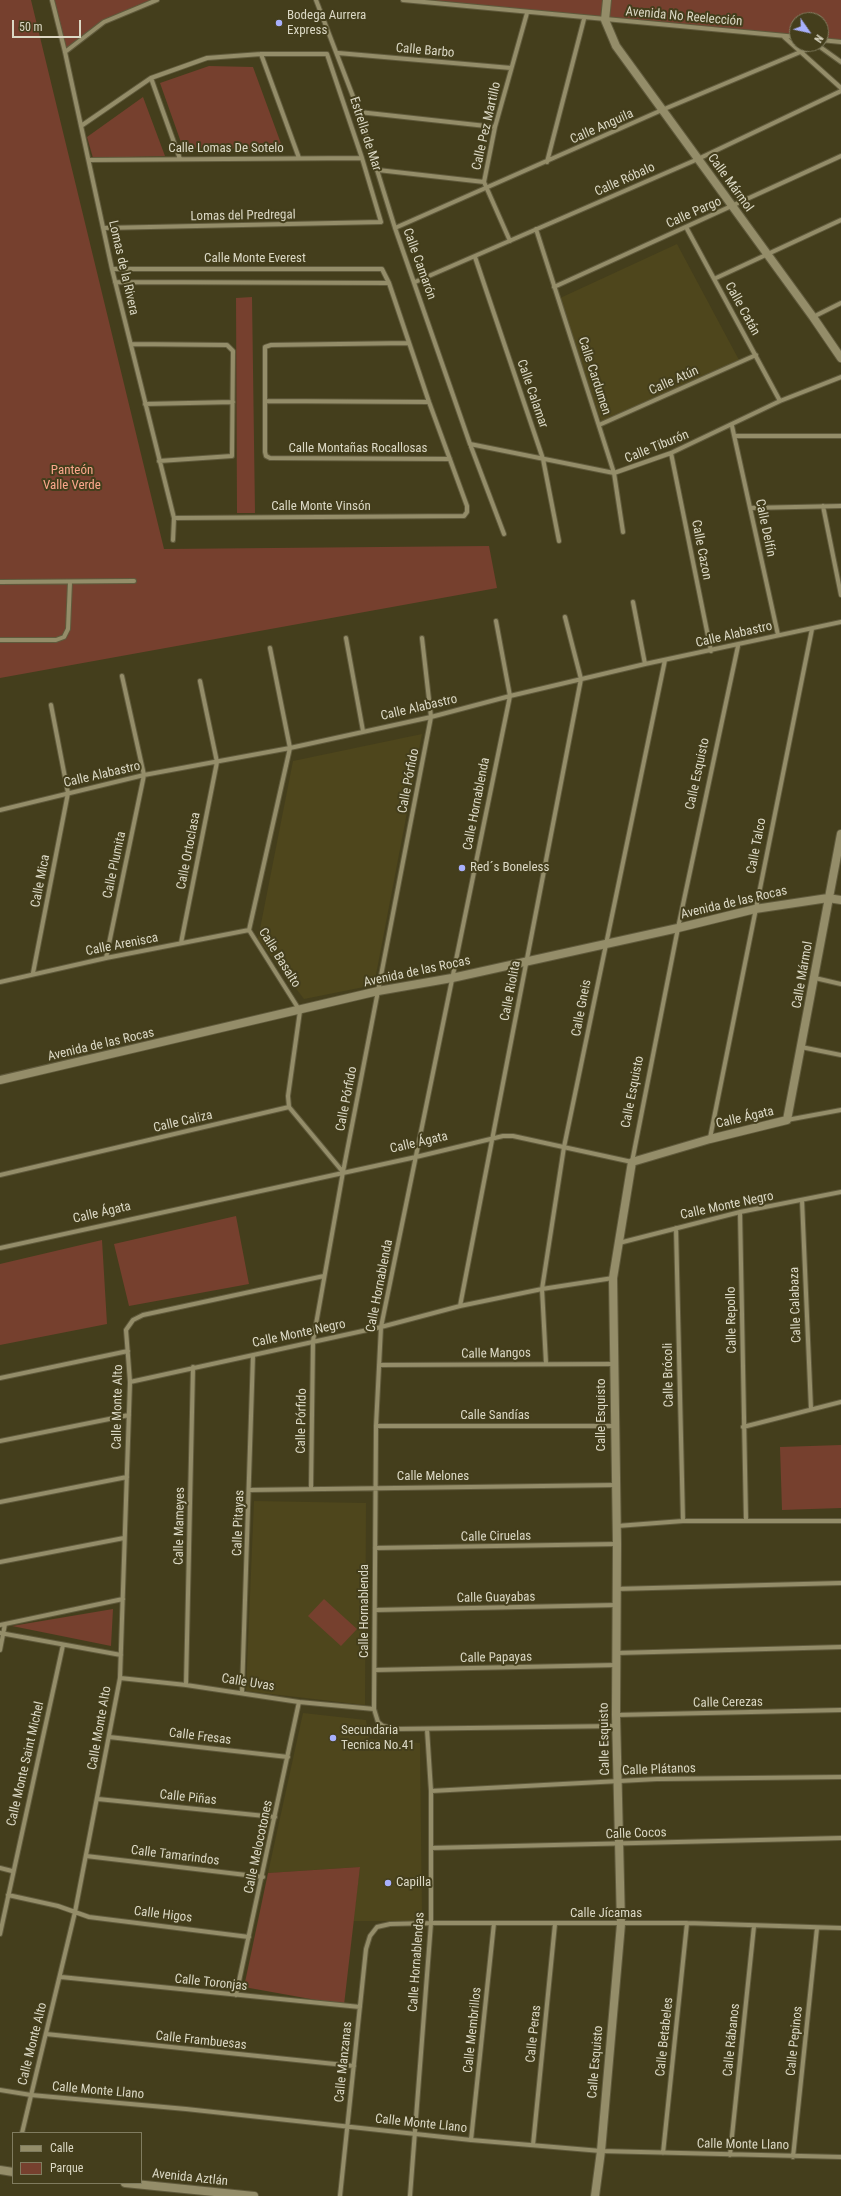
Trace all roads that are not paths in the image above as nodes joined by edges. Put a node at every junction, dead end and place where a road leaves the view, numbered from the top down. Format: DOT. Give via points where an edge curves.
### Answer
graph roads {
  1 [pos="52,0"];
  2 [pos="157,0"];
  3 [pos="316,0"];
  4 [pos="403,0"];
  5 [pos="607,0"];
  6 [pos="527,13"];
  7 [pos="584,18"];
  8 [pos="605,20"];
  9 [pos="783,36"];
  10 [pos="789,37"];
  11 [pos="829,41"];
  12 [pos="789,42"];
  13 [pos="841,42"];
  14 [pos="65,52"];
  15 [pos="797,52"];
  16 [pos="800,52"];
  17 [pos="827,52"];
  18 [pos="338,53"];
  19 [pos="261,54"];
  20 [pos="841,62"];
  21 [pos="511,68"];
  22 [pos="151,78"];
  23 [pos="841,88"];
  24 [pos="841,91"];
  25 [pos="662,110"];
  26 [pos="359,112"];
  27 [pos="81,126"];
  28 [pos="495,127"];
  29 [pos="841,156"];
  30 [pos="299,158"];
  31 [pos="362,158"];
  32 [pos="180,159"];
  33 [pos="698,159"];
  34 [pos="89,160"];
  35 [pos="547,162"];
  36 [pos="378,170"];
  37 [pos="484,182"];
  38 [pos="487,187"];
  39 [pos="732,207"];
  40 [pos="841,220"];
  41 [pos="381,222"];
  42 [pos="686,227"];
  43 [pos="104,228"];
  44 [pos="395,228"];
  45 [pos="536,230"];
  46 [pos="510,241"];
  47 [pos="767,255"];
  48 [pos="475,257"];
  49 [pos="112,269"];
  50 [pos="714,279"];
  51 [pos="115,282"];
  52 [pos="415,282"];
  53 [pos="389,283"];
  54 [pos="554,287"];
  55 [pos="841,303"];
  56 [pos="813,317"];
  57 [pos="408,342"];
  58 [pos="131,344"];
  59 [pos="756,355"];
  60 [pos="841,358"];
  61 [pos="841,377"];
  62 [pos="265,401"];
  63 [pos="780,401"];
  64 [pos="233,402"];
  65 [pos="429,402"];
  66 [pos="145,404"];
  67 [pos="599,425"];
  68 [pos="732,426"];
  69 [pos="735,436"];
  70 [pos="841,436"];
  71 [pos="470,444"];
  72 [pos="671,453"];
  73 [pos="450,459"];
  74 [pos="543,459"];
  75 [pos="158,461"];
  76 [pos="614,473"];
  77 [pos="823,506"];
  78 [pos="841,506"];
  79 [pos="750,508"];
  80 [pos="467,512"];
  81 [pos="174,518"];
  82 [pos="623,532"];
  83 [pos="504,534"];
  84 [pos="173,540"];
  85 [pos="559,541"];
  86 [pos="134,581"];
  87 [pos="0,582"];
  88 [pos="70,582"];
  89 [pos="841,595"];
  90 [pos="632,602"];
  91 [pos="565,617"];
  92 [pos="496,621"];
  93 [pos="841,622"];
  94 [pos="812,629"];
  95 [pos="778,635"];
  96 [pos="346,638"];
  97 [pos="422,638"];
  98 [pos="0,640"];
  99 [pos="738,646"];
  100 [pos="270,648"];
  101 [pos="711,651"];
  102 [pos="665,660"];
  103 [pos="645,664"];
  104 [pos="122,676"];
  105 [pos="581,679"];
  106 [pos="200,681"];
  107 [pos="510,696"];
  108 [pos="51,705"];
  109 [pos="431,717"];
  110 [pos="363,731"];
  111 [pos="290,748"];
  112 [pos="217,762"];
  113 [pos="144,776"];
  114 [pos="68,793"];
  115 [pos="0,810"];
  116 [pos="841,834"];
  117 [pos="828,898"];
  118 [pos="841,900"];
  119 [pos="755,909"];
  120 [pos="678,928"];
  121 [pos="249,930"];
  122 [pos="181,943"];
  123 [pos="605,944"];
  124 [pos="106,958"];
  125 [pos="527,961"];
  126 [pos="33,973"];
  127 [pos="452,978"];
  128 [pos="815,978"];
  129 [pos="0,982"];
  130 [pos="841,984"];
  131 [pos="378,991"];
  132 [pos="300,1011"];
  133 [pos="801,1046"];
  134 [pos="841,1055"];
  135 [pos="0,1080"];
  136 [pos="289,1107"];
  137 [pos="841,1110"];
  138 [pos="787,1120"];
  139 [pos="492,1139"];
  140 [pos="710,1139"];
  141 [pos="564,1147"];
  142 [pos="416,1157"];
  143 [pos="632,1162"];
  144 [pos="343,1172"];
  145 [pos="0,1175"];
  146 [pos="841,1192"];
  147 [pos="802,1200"];
  148 [pos="740,1212"];
  149 [pos="676,1228"];
  150 [pos="619,1243"];
  151 [pos="0,1248"];
  152 [pos="324,1276"];
  153 [pos="613,1278"];
  154 [pos="542,1288"];
  155 [pos="460,1306"];
  156 [pos="381,1327"];
  157 [pos="313,1341"];
  158 [pos="128,1352"];
  159 [pos="253,1354"];
  160 [pos="546,1363"];
  161 [pos="614,1364"];
  162 [pos="379,1365"];
  163 [pos="193,1367"];
  164 [pos="0,1378"];
  165 [pos="130,1382"];
  166 [pos="841,1402"];
  167 [pos="811,1409"];
  168 [pos="128,1415"];
  169 [pos="376,1426"];
  170 [pos="614,1426"];
  171 [pos="743,1428"];
  172 [pos="0,1441"];
  173 [pos="127,1477"];
  174 [pos="615,1485"];
  175 [pos="375,1487"];
  176 [pos="311,1489"];
  177 [pos="250,1490"];
  178 [pos="0,1502"];
  179 [pos="746,1520"];
  180 [pos="683,1521"];
  181 [pos="841,1522"];
  182 [pos="617,1526"];
  183 [pos="124,1538"];
  184 [pos="617,1544"];
  185 [pos="375,1548"];
  186 [pos="0,1562"];
  187 [pos="841,1583"];
  188 [pos="615,1589"];
  189 [pos="123,1599"];
  190 [pos="616,1605"];
  191 [pos="376,1610"];
  192 [pos="2,1624"];
  193 [pos="2,1633"];
  194 [pos="64,1646"];
  195 [pos="841,1647"];
  196 [pos="0,1650"];
  197 [pos="616,1653"];
  198 [pos="121,1655"];
  199 [pos="616,1665"];
  200 [pos="375,1670"];
  201 [pos="120,1678"];
  202 [pos="186,1684"];
  203 [pos="242,1692"];
  204 [pos="299,1702"];
  205 [pos="374,1709"];
  206 [pos="841,1710"];
  207 [pos="616,1715"];
  208 [pos="616,1726"];
  209 [pos="427,1729"];
  210 [pos="109,1737"];
  211 [pos="288,1757"];
  212 [pos="841,1777"];
  213 [pos="618,1782"];
  214 [pos="431,1791"];
  215 [pos="98,1799"];
  216 [pos="275,1817"];
  217 [pos="841,1838"];
  218 [pos="620,1844"];
  219 [pos="431,1848"];
  220 [pos="86,1856"];
  221 [pos="0,1868"];
  222 [pos="12,1871"];
  223 [pos="263,1877"];
  224 [pos="8,1895"];
  225 [pos="75,1912"];
  226 [pos="431,1923"];
  227 [pos="494,1923"];
  228 [pos="687,1923"];
  229 [pos="555,1924"];
  230 [pos="621,1924"];
  231 [pos="754,1926"];
  232 [pos="817,1928"];
  233 [pos="841,1928"];
  234 [pos="373,1931"];
  235 [pos="0,1934"];
  236 [pos="249,1937"];
  237 [pos="60,1977"];
  238 [pos="236,1995"];
  239 [pos="360,2007"];
  240 [pos="46,2034"];
  241 [pos="354,2066"];
  242 [pos="0,2090"];
  243 [pos="31,2095"];
  244 [pos="347,2126"];
  245 [pos="22,2132"];
  246 [pos="414,2134"];
  247 [pos="471,2140"];
  248 [pos="532,2145"];
  249 [pos="601,2151"];
  250 [pos="663,2153"];
  251 [pos="730,2155"];
  252 [pos="793,2157"];
  253 [pos="841,2157"];
  254 [pos="0,2170"];
  255 [pos="12,2172"];
  256 [pos="134,2184"];
  257 [pos="254,2196"];
  258 [pos="340,2196"];
  259 [pos="410,2196"];
  260 [pos="595,2196"];
  1 -- 14 [label="street, Lomas de la Rivera"];
  2 -- 14 [label="street" via="104,22"];
  3 -- 18 [label="street, Calle Camarón"];
  4 -- 6 [label="street, Avenida No Reelección"];
  5 -- 8 [label="street"];
  6 -- 7 [label="street, Avenida No Reelección"];
  6 -- 21 [label="street, Calle Pez Martillo"];
  7 -- 8 [label="street, Avenida No Reelección"];
  7 -- 35 [label="street"];
  8 -- 9 [label="street, Avenida No Reelección"];
  8 -- 25 [label="street, Calle Mármol" via="616,46"];
  9 -- 10 [label="street, Avenida No Reelección"];
  9 -- 12 [label="street"];
  11 -- 13 [label="street"];
  14 -- 27 [label="street, Lomas de la Rivera"];
  15 -- 25 [label="street, Calle Anguila"];
  16 -- 23 [label="street"];
  17 -- 20 [label="street"];
  18 -- 21 [label="street, Calle Barbo"];
  18 -- 26 [label="street, Calle Camarón"];
  19 -- 22 [label="street" via="207,58"];
  19 -- 30 [label="street"];
  19 -- 31 [label="street, Estrella de Mar" via="327,54"];
  21 -- 28 [label="street, Calle Pez Martillo"];
  22 -- 27 [label="street"];
  22 -- 32 [label="street"];
  24 -- 33 [label="street, Calle Róbalo"];
  25 -- 33 [label="street, Calle Mármol"];
  25 -- 35 [label="street, Calle Anguila"];
  26 -- 28 [label="street"];
  26 -- 36 [label="street, Calle Camarón"];
  27 -- 34 [label="street, Lomas de la Rivera"];
  28 -- 37 [label="street, Calle Pez Martillo"];
  29 -- 39 [label="street, Calle Pargo"];
  30 -- 31 [label="street, Calle Lomas De Sotelo"];
  30 -- 32 [label="street, Calle Lomas De Sotelo"];
  31 -- 41 [label="street, Estrella de Mar"];
  32 -- 34 [label="street, Calle Lomas De Sotelo"];
  33 -- 39 [label="street, Calle Mármol"];
  33 -- 45 [label="street, Calle Róbalo"];
  34 -- 43 [label="street, Lomas de la Rivera"];
  35 -- 38 [label="street, Calle Anguila"];
  36 -- 37 [label="street"];
  36 -- 44 [label="street, Calle Camarón"];
  37 -- 38 [label="street, Calle Pez Martillo"];
  38 -- 44 [label="street, Calle Anguila"];
  38 -- 46 [label="street, Calle Pez Martillo"];
  39 -- 42 [label="street, Calle Pargo"];
  39 -- 47 [label="street, Calle Mármol"];
  40 -- 47 [label="street"];
  41 -- 43 [label="street, Lomas del Predregal"];
  42 -- 50 [label="street, Calle Catán"];
  42 -- 54 [label="street, Calle Pargo"];
  43 -- 49 [label="street, Lomas de la Rivera"];
  44 -- 52 [label="street, Calle Camarón"];
  45 -- 46 [label="street, Calle Róbalo"];
  45 -- 54 [label="street, Calle Cardumen"];
  46 -- 48 [label="street, Calle Róbalo"];
  47 -- 50 [label="street"];
  47 -- 56 [label="street, Calle Mármol"];
  48 -- 52 [label="street, Calle Róbalo"];
  48 -- 74 [label="street, Calle Calamar"];
  49 -- 51 [label="street, Lomas de la Rivera"];
  49 -- 53 [label="street, Calle Monte Everest" via="379,268 385,272"];
  50 -- 59 [label="street, Calle Catán"];
  51 -- 53 [label="street, Calle Monte Everest"];
  51 -- 58 [label="street, Lomas de la Rivera"];
  52 -- 71 [label="street, Calle Camarón"];
  53 -- 57 [label="street, Calle Monte Everest"];
  54 -- 67 [label="street, Calle Cardumen"];
  55 -- 56 [label="street"];
  56 -- 60 [label="street, Calle Mármol"];
  57 -- 62 [label="street" via="265,347"];
  57 -- 65 [label="street, Calle Monte Everest"];
  58 -- 64 [label="street" via="231,347"];
  58 -- 66 [label="street, Lomas de la Rivera"];
  59 -- 63 [label="street, Calle Catán"];
  59 -- 67 [label="street, Calle Atún"];
  61 -- 63 [label="street, Calle Tiburón"];
  62 -- 65 [label="street"];
  62 -- 73 [label="street, Calle Montañas Rocallosas" via="264,452 270,458"];
  63 -- 68 [label="street, Calle Tiburón"];
  64 -- 66 [label="street"];
  64 -- 75 [label="street" via="232,456"];
  65 -- 73 [label="street, Calle Monte Everest"];
  66 -- 75 [label="street, Lomas de la Rivera"];
  67 -- 76 [label="street, Calle Cardumen"];
  68 -- 69 [label="street, Calle Delfín"];
  68 -- 72 [label="street, Calle Tiburón"];
  69 -- 70 [label="street"];
  69 -- 79 [label="street, Calle Delfín"];
  71 -- 74 [label="street, Calle Tiburón"];
  71 -- 83 [label="street, Calle Camarón"];
  72 -- 76 [label="street, Calle Tiburón"];
  72 -- 101 [label="street, Calle Cazon"];
  73 -- 80 [label="street, Calle Monte Everest"];
  74 -- 76 [label="street, Calle Tiburón"];
  74 -- 85 [label="street, Calle Calamar"];
  75 -- 81 [label="street, Lomas de la Rivera"];
  76 -- 82 [label="street, Calle Cardumen"];
  77 -- 78 [label="street"];
  77 -- 79 [label="street"];
  77 -- 89 [label="street"];
  79 -- 95 [label="street, Calle Delfín"];
  80 -- 81 [label="street, Calle Monte Vinsón" via="464,516"];
  81 -- 84 [label="street, Lomas de la Rivera"];
  86 -- 88 [label="street"];
  87 -- 88 [label="street"];
  88 -- 98 [label="street" via="68,628 64,637 56,640"];
  90 -- 103 [label="street"];
  91 -- 105 [label="street"];
  92 -- 107 [label="street"];
  93 -- 94 [label="street, Calle Alabastro"];
  94 -- 95 [label="street, Calle Alabastro"];
  94 -- 119 [label="street, Calle Talco"];
  95 -- 99 [label="street, Calle Alabastro"];
  96 -- 110 [label="street"];
  97 -- 109 [label="street, Calle Pórfido"];
  99 -- 101 [label="street, Calle Alabastro"];
  99 -- 120 [label="street, Calle Esquisto"];
  100 -- 111 [label="street"];
  101 -- 102 [label="street, Calle Alabastro"];
  102 -- 103 [label="street, Calle Alabastro"];
  102 -- 123 [label="street, Calle Gneis"];
  103 -- 105 [label="street, Calle Alabastro"];
  104 -- 113 [label="street"];
  105 -- 107 [label="street, Calle Alabastro"];
  105 -- 125 [label="street, Calle Riolita"];
  106 -- 112 [label="street"];
  107 -- 109 [label="street, Calle Alabastro"];
  107 -- 127 [label="street, Calle Hornablenda"];
  108 -- 114 [label="street"];
  109 -- 110 [label="street, Calle Alabastro"];
  109 -- 131 [label="street, Calle Pórfido"];
  110 -- 111 [label="street, Calle Alabastro"];
  111 -- 112 [label="street, Calle Alabastro"];
  111 -- 121 [label="street, Calle Basalto"];
  112 -- 113 [label="street, Calle Alabastro"];
  112 -- 122 [label="street, Calle Ortoclasa"];
  113 -- 114 [label="street, Calle Alabastro"];
  113 -- 124 [label="street, Calle Plumita"];
  114 -- 115 [label="street, Calle Alabastro"];
  114 -- 126 [label="street, Calle Mica"];
  116 -- 117 [label="street, Calle Mármol"];
  117 -- 118 [label="street, Avenida de las Rocas"];
  117 -- 119 [label="street, Avenida de las Rocas"];
  117 -- 128 [label="street, Calle Mármol"];
  119 -- 120 [label="street, Avenida de las Rocas"];
  119 -- 140 [label="street, Calle Talco"];
  120 -- 123 [label="street, Avenida de las Rocas"];
  120 -- 143 [label="street, Calle Esquisto"];
  121 -- 122 [label="street, Calle Arenisca"];
  121 -- 132 [label="street, Calle Basalto"];
  122 -- 124 [label="street, Calle Arenisca"];
  123 -- 125 [label="street, Avenida de las Rocas"];
  123 -- 141 [label="street, Calle Gneis"];
  124 -- 126 [label="street, Calle Arenisca"];
  125 -- 127 [label="street, Avenida de las Rocas"];
  125 -- 139 [label="street, Calle Riolita"];
  126 -- 129 [label="street, Calle Arenisca"];
  127 -- 131 [label="street, Avenida de las Rocas"];
  127 -- 142 [label="street, Calle Hornablenda"];
  128 -- 130 [label="street"];
  128 -- 133 [label="street, Calle Mármol"];
  131 -- 132 [label="street, Avenida de las Rocas"];
  131 -- 144 [label="street, Calle Pórfido"];
  132 -- 135 [label="street, Avenida de las Rocas"];
  132 -- 136 [label="street" via="288,1096"];
  133 -- 134 [label="street"];
  133 -- 138 [label="street, Calle Mármol"];
  136 -- 144 [label="street"];
  136 -- 145 [label="street, Calle Caliza"];
  137 -- 138 [label="street, Calle Ágata"];
  138 -- 140 [label="street, Calle Ágata"];
  139 -- 141 [label="street, Calle Ágata" via="513,1136"];
  139 -- 142 [label="street, Calle Ágata"];
  139 -- 155 [label="street, Calle Riolita"];
  140 -- 143 [label="street, Calle Ágata"];
  141 -- 143 [label="street, Calle Ágata"];
  141 -- 154 [label="street, Calle Gneis"];
  142 -- 144 [label="street, Calle Ágata"];
  142 -- 156 [label="street, Calle Hornablenda"];
  143 -- 150 [label="street, Calle Esquisto"];
  144 -- 151 [label="street, Calle Ágata"];
  144 -- 152 [label="street, Calle Pórfido"];
  146 -- 147 [label="street, Calle Monte Negro"];
  147 -- 148 [label="street, Calle Monte Negro"];
  147 -- 167 [label="street, Calle Calabaza"];
  148 -- 149 [label="street, Calle Monte Negro"];
  148 -- 171 [label="street, Calle Repollo"];
  149 -- 150 [label="street, Calle Monte Negro"];
  149 -- 180 [label="street, Calle Brócoli"];
  150 -- 153 [label="street, Calle Esquisto"];
  152 -- 157 [label="street, Calle Pórfido"];
  152 -- 158 [label="street, Calle Monte Alto" via="143,1315 133,1320 126,1330"];
  153 -- 154 [label="street, Calle Monte Negro"];
  153 -- 161 [label="street, Calle Esquisto"];
  154 -- 155 [label="street, Calle Monte Negro"];
  154 -- 160 [label="street, Calle Gneis"];
  155 -- 156 [label="street, Calle Monte Negro"];
  156 -- 157 [label="street, Calle Monte Negro"];
  156 -- 162 [label="street, Calle Hornablenda"];
  157 -- 159 [label="street, Calle Monte Negro"];
  157 -- 176 [label="street, Calle Pórfido"];
  158 -- 164 [label="street"];
  158 -- 165 [label="street, Calle Monte Alto"];
  159 -- 163 [label="street, Calle Monte Negro"];
  159 -- 177 [label="street, Calle Pitayas"];
  160 -- 161 [label="street, Calle Mangos"];
  160 -- 162 [label="street, Calle Mangos"];
  161 -- 170 [label="street, Calle Esquisto"];
  162 -- 169 [label="street, Calle Hornablenda"];
  163 -- 165 [label="street, Calle Monte Negro"];
  163 -- 202 [label="street, Calle Mameyes"];
  165 -- 168 [label="street, Calle Monte Alto"];
  166 -- 167 [label="street"];
  167 -- 171 [label="street"];
  168 -- 172 [label="street"];
  168 -- 173 [label="street, Calle Monte Alto"];
  169 -- 170 [label="street, Calle Sandías"];
  169 -- 175 [label="street, Calle Hornablenda"];
  170 -- 174 [label="street, Calle Esquisto"];
  171 -- 179 [label="street"];
  173 -- 178 [label="street"];
  173 -- 183 [label="street, Calle Monte Alto"];
  174 -- 175 [label="street, Calle Melones"];
  174 -- 182 [label="street, Calle Esquisto"];
  175 -- 176 [label="street, Calle Melones"];
  175 -- 185 [label="street, Calle Hornablenda"];
  176 -- 177 [label="street, Calle Melones"];
  177 -- 203 [label="street, Calle Pitayas"];
  179 -- 180 [label="street"];
  179 -- 181 [label="street"];
  180 -- 182 [label="street"];
  182 -- 184 [label="street, Calle Esquisto"];
  183 -- 186 [label="street"];
  183 -- 189 [label="street, Calle Monte Alto"];
  184 -- 185 [label="street, Calle Ciruelas"];
  184 -- 188 [label="street, Calle Esquisto"];
  185 -- 191 [label="street, Calle Hornablenda"];
  187 -- 188 [label="street"];
  188 -- 190 [label="street, Calle Esquisto"];
  189 -- 192 [label="street"];
  189 -- 198 [label="street, Calle Monte Alto"];
  190 -- 191 [label="street, Calle Guayabas"];
  190 -- 197 [label="street, Calle Esquisto"];
  191 -- 200 [label="street, Calle Hornablenda"];
  192 -- 193 [label="street"];
  193 -- 194 [label="street"];
  193 -- 196 [label="street"];
  194 -- 198 [label="street"];
  194 -- 222 [label="street, Calle Monte Saint Michel"];
  195 -- 197 [label="street"];
  197 -- 199 [label="street, Calle Esquisto"];
  198 -- 201 [label="street, Calle Monte Alto"];
  199 -- 200 [label="street, Calle Papayas"];
  199 -- 207 [label="street, Calle Esquisto"];
  200 -- 205 [label="street, Calle Hornablenda"];
  201 -- 202 [label="street, Calle Uvas"];
  201 -- 210 [label="street, Calle Monte Alto"];
  202 -- 203 [label="street, Calle Uvas"];
  203 -- 204 [label="street, Calle Uvas"];
  204 -- 205 [label="street, Calle Uvas"];
  204 -- 211 [label="street, Calle Melocotones"];
  205 -- 209 [label="street, Calle Hornablenda" via="378,1722 383,1726 396,1729"];
  206 -- 207 [label="street, Calle Cerezas"];
  207 -- 208 [label="street, Calle Esquisto"];
  208 -- 209 [label="street, Calle Hornablenda"];
  208 -- 213 [label="street, Calle Esquisto"];
  209 -- 214 [label="street, Calle Hornablendas"];
  210 -- 211 [label="street, Calle Fresas"];
  210 -- 215 [label="street, Calle Monte Alto"];
  211 -- 216 [label="street, Calle Melocotones"];
  212 -- 213 [label="street, Calle Plátanos"];
  213 -- 214 [label="street, Calle Plátanos"];
  213 -- 218 [label="street, Calle Esquisto"];
  214 -- 219 [label="street, Calle Hornablendas"];
  215 -- 216 [label="street, Calle Piñas"];
  215 -- 220 [label="street, Calle Monte Alto"];
  216 -- 223 [label="street, Calle Melocotones"];
  217 -- 218 [label="street, Calle Cocos"];
  218 -- 219 [label="street, Calle Cocos"];
  218 -- 230 [label="street, Calle Esquisto"];
  219 -- 226 [label="street, Calle Hornablendas"];
  220 -- 223 [label="street, Calle Tamarindos"];
  220 -- 225 [label="street, Calle Monte Alto"];
  221 -- 222 [label="street"];
  222 -- 224 [label="street, Calle Monte Saint Michel"];
  223 -- 236 [label="street, Calle Melocotones"];
  224 -- 225 [label="street, Calle Higos"];
  224 -- 235 [label="street, Calle Monte Saint Michel"];
  225 -- 236 [label="street, Calle Higos" via="89,1917"];
  225 -- 237 [label="street, Calle Monte Alto"];
  226 -- 227 [label="street, Calle Jícamas"];
  226 -- 234 [label="street, Calle Jícamas" via="390,1924 377,1927"];
  226 -- 246 [label="street, Calle Hornablendas"];
  227 -- 229 [label="street, Calle Jícamas"];
  227 -- 247 [label="street, Calle Membrillos"];
  228 -- 230 [label="street, Calle Jícamas"];
  228 -- 231 [label="street, Calle Jícamas"];
  228 -- 250 [label="street, Calle Betabeles"];
  229 -- 230 [label="street, Calle Jícamas"];
  229 -- 248 [label="street, Calle Peras"];
  230 -- 249 [label="street, Calle Esquisto"];
  231 -- 232 [label="street, Calle Jícamas"];
  231 -- 251 [label="street, Calle Rábanos"];
  232 -- 233 [label="street, Calle Jícamas"];
  232 -- 252 [label="street, Calle Pepinos"];
  234 -- 239 [label="street, Calle Manzanas" via="366,1949"];
  236 -- 238 [label="street, Calle Melocotones"];
  237 -- 238 [label="street, Calle Toronjas"];
  237 -- 240 [label="street, Calle Monte Alto"];
  238 -- 239 [label="street, Calle Toronjas"];
  239 -- 241 [label="street, Calle Manzanas"];
  240 -- 241 [label="street, Calle Frambuesas"];
  240 -- 243 [label="street, Calle Monte Alto"];
  241 -- 244 [label="street, Calle Manzanas"];
  242 -- 243 [label="street, Calle Monte Llano"];
  243 -- 244 [label="street, Calle Monte Llano"];
  243 -- 245 [label="street, Calle Monte Alto"];
  244 -- 246 [label="street, Calle Monte Llano"];
  244 -- 258 [label="street, Calle Manzanas"];
  246 -- 247 [label="street, Calle Monte Llano"];
  246 -- 259 [label="street, Calle Hornablendas"];
  247 -- 248 [label="street, Calle Monte Llano"];
  248 -- 249 [label="street, Calle Monte Llano"];
  249 -- 250 [label="street, Calle Monte Llano"];
  249 -- 260 [label="street, Calle Esquisto"];
  250 -- 251 [label="street, Calle Monte Llano"];
  251 -- 252 [label="street, Calle Monte Llano"];
  252 -- 253 [label="street, Calle Monte Llano"];
  254 -- 255 [label="street"];
  256 -- 257 [label="street, Avenida Aztlán"];
}
